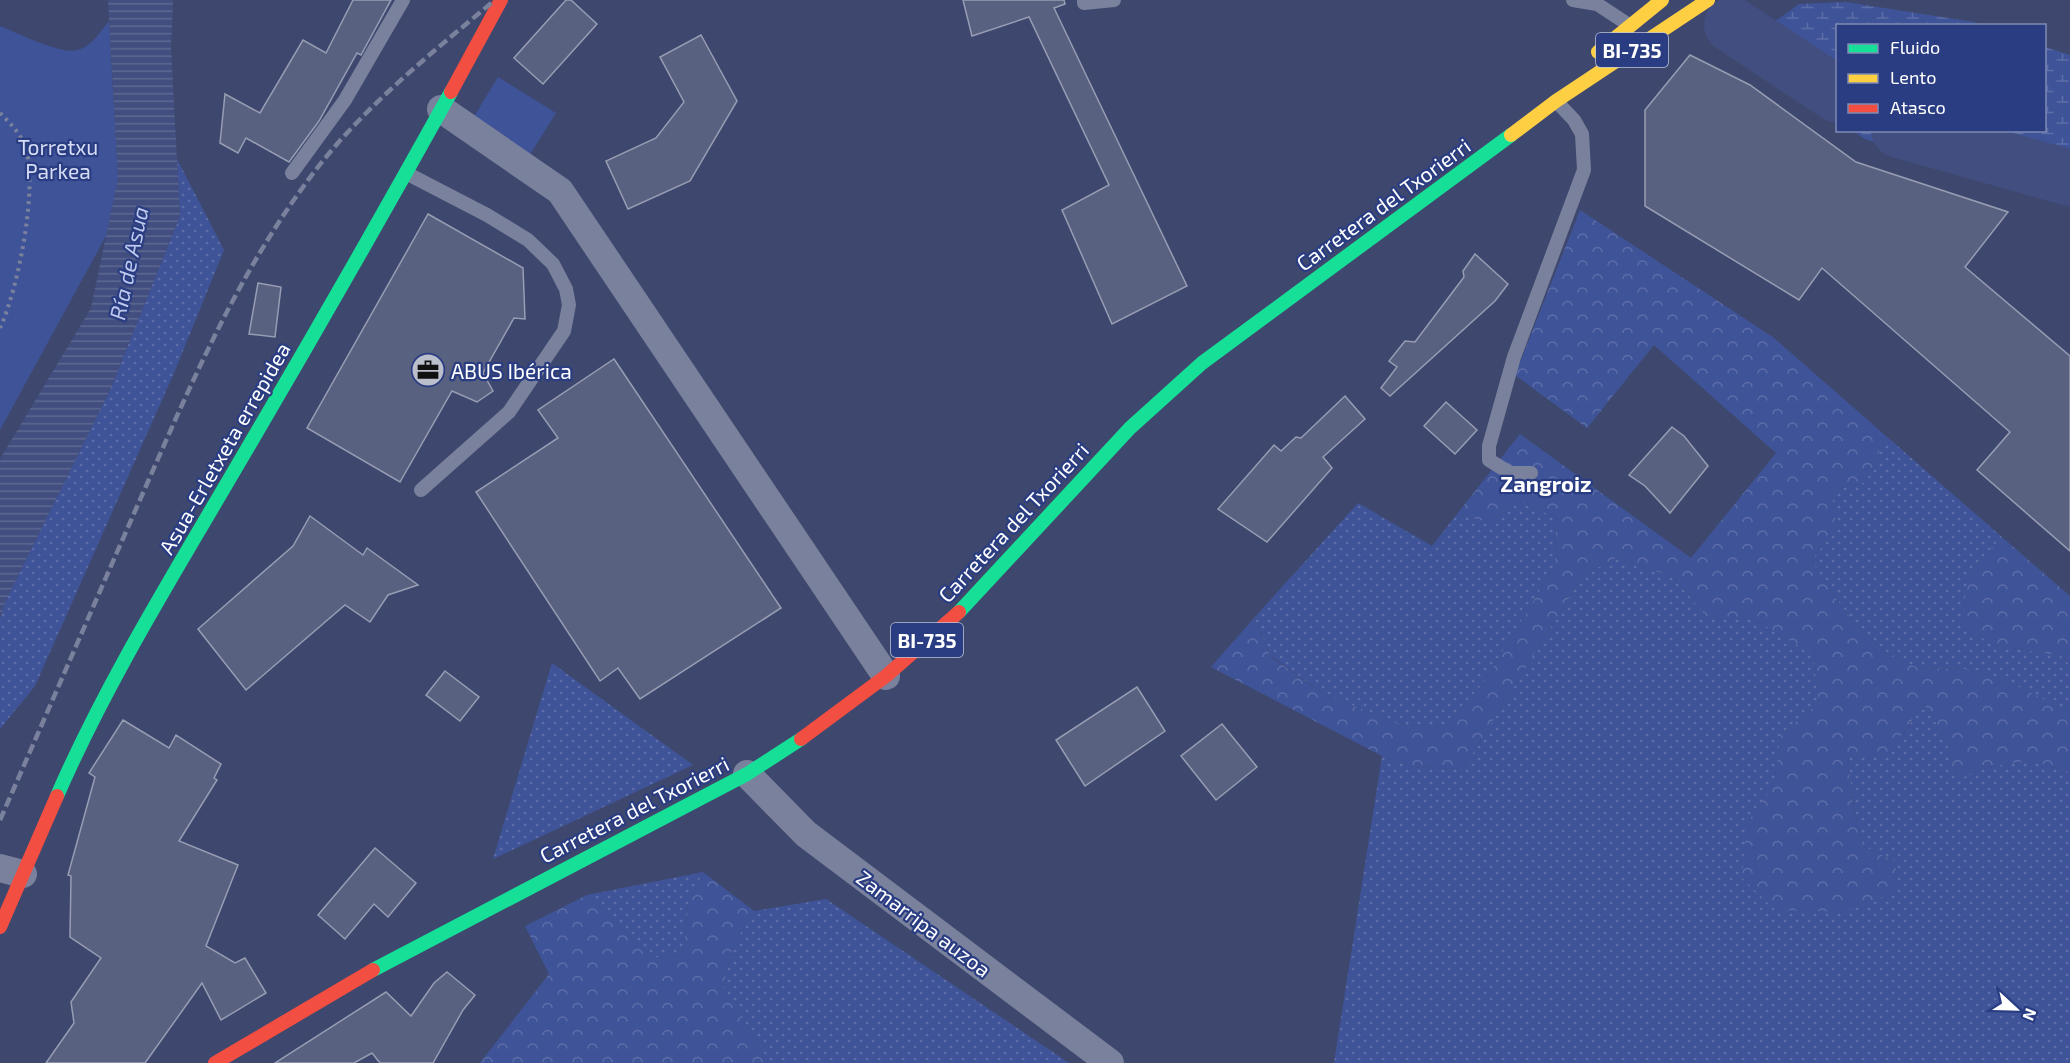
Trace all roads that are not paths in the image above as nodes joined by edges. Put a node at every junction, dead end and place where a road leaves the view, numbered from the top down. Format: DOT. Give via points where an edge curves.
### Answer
graph roads {
  1 [pos="403,0"];
  2 [pos="501,0"];
  3 [pos="1084,0"];
  4 [pos="1114,0"];
  5 [pos="1573,0"];
  6 [pos="1662,0"];
  7 [pos="1708,0"];
  8 [pos="1629,25"];
  9 [pos="1556,101"];
  10 [pos="441,109"];
  11 [pos="292,173"];
  12 [pos="406,173"];
  13 [pos="1531,473"];
  14 [pos="421,490"];
  15 [pos="886,676"];
  16 [pos="747,774"];
  17 [pos="11,871"];
  18 [pos="0,927"];
  19 [pos="215,1063"];
  20 [pos="1110,1063"];
  1 -- 11 [label="lane" via="345,100"];
  2 -- 10 [label="main road, Asua-Erletxeta errepidea"];
  3 -- 4 [label="lane"];
  5 -- 8 [label="lane" via="1597,4"];
  6 -- 8 [label="main road, BI-735"];
  7 -- 9 [label="main road, BI-735"];
  8 -- 9 [label="main road, BI-735" via="1587,61"];
  9 -- 13 [label="lane" via="1582,134 1584,170 1514,357 1489,446 1489,460 1510,473"];
  9 -- 15 [label="main road, Carretera del Txorierri / BI-735" via="1202,363 1130,428 957,614"];
  10 -- 12 [label="main road, Asua-Erletxeta errepidea"];
  10 -- 15 [label="street" via="560,191"];
  12 -- 14 [label="lane" via="528,240 553,264 566,289 569,305 564,332 509,412"];
  12 -- 17 [label="main road, Asua-Erletxeta errepidea" via="350,276 135,640"];
  15 -- 16 [label="main road, Carretera del Txorierri / BI-735" via="815,730"];
  16 -- 19 [label="main road, Carretera del Txorierri / BI-735" via="354,980"];
  16 -- 20 [label="street, Zamarripa auzoa" via="806,834"];
  17 -- 18 [label="main road, Asua-Erletxeta errepidea"];
}
